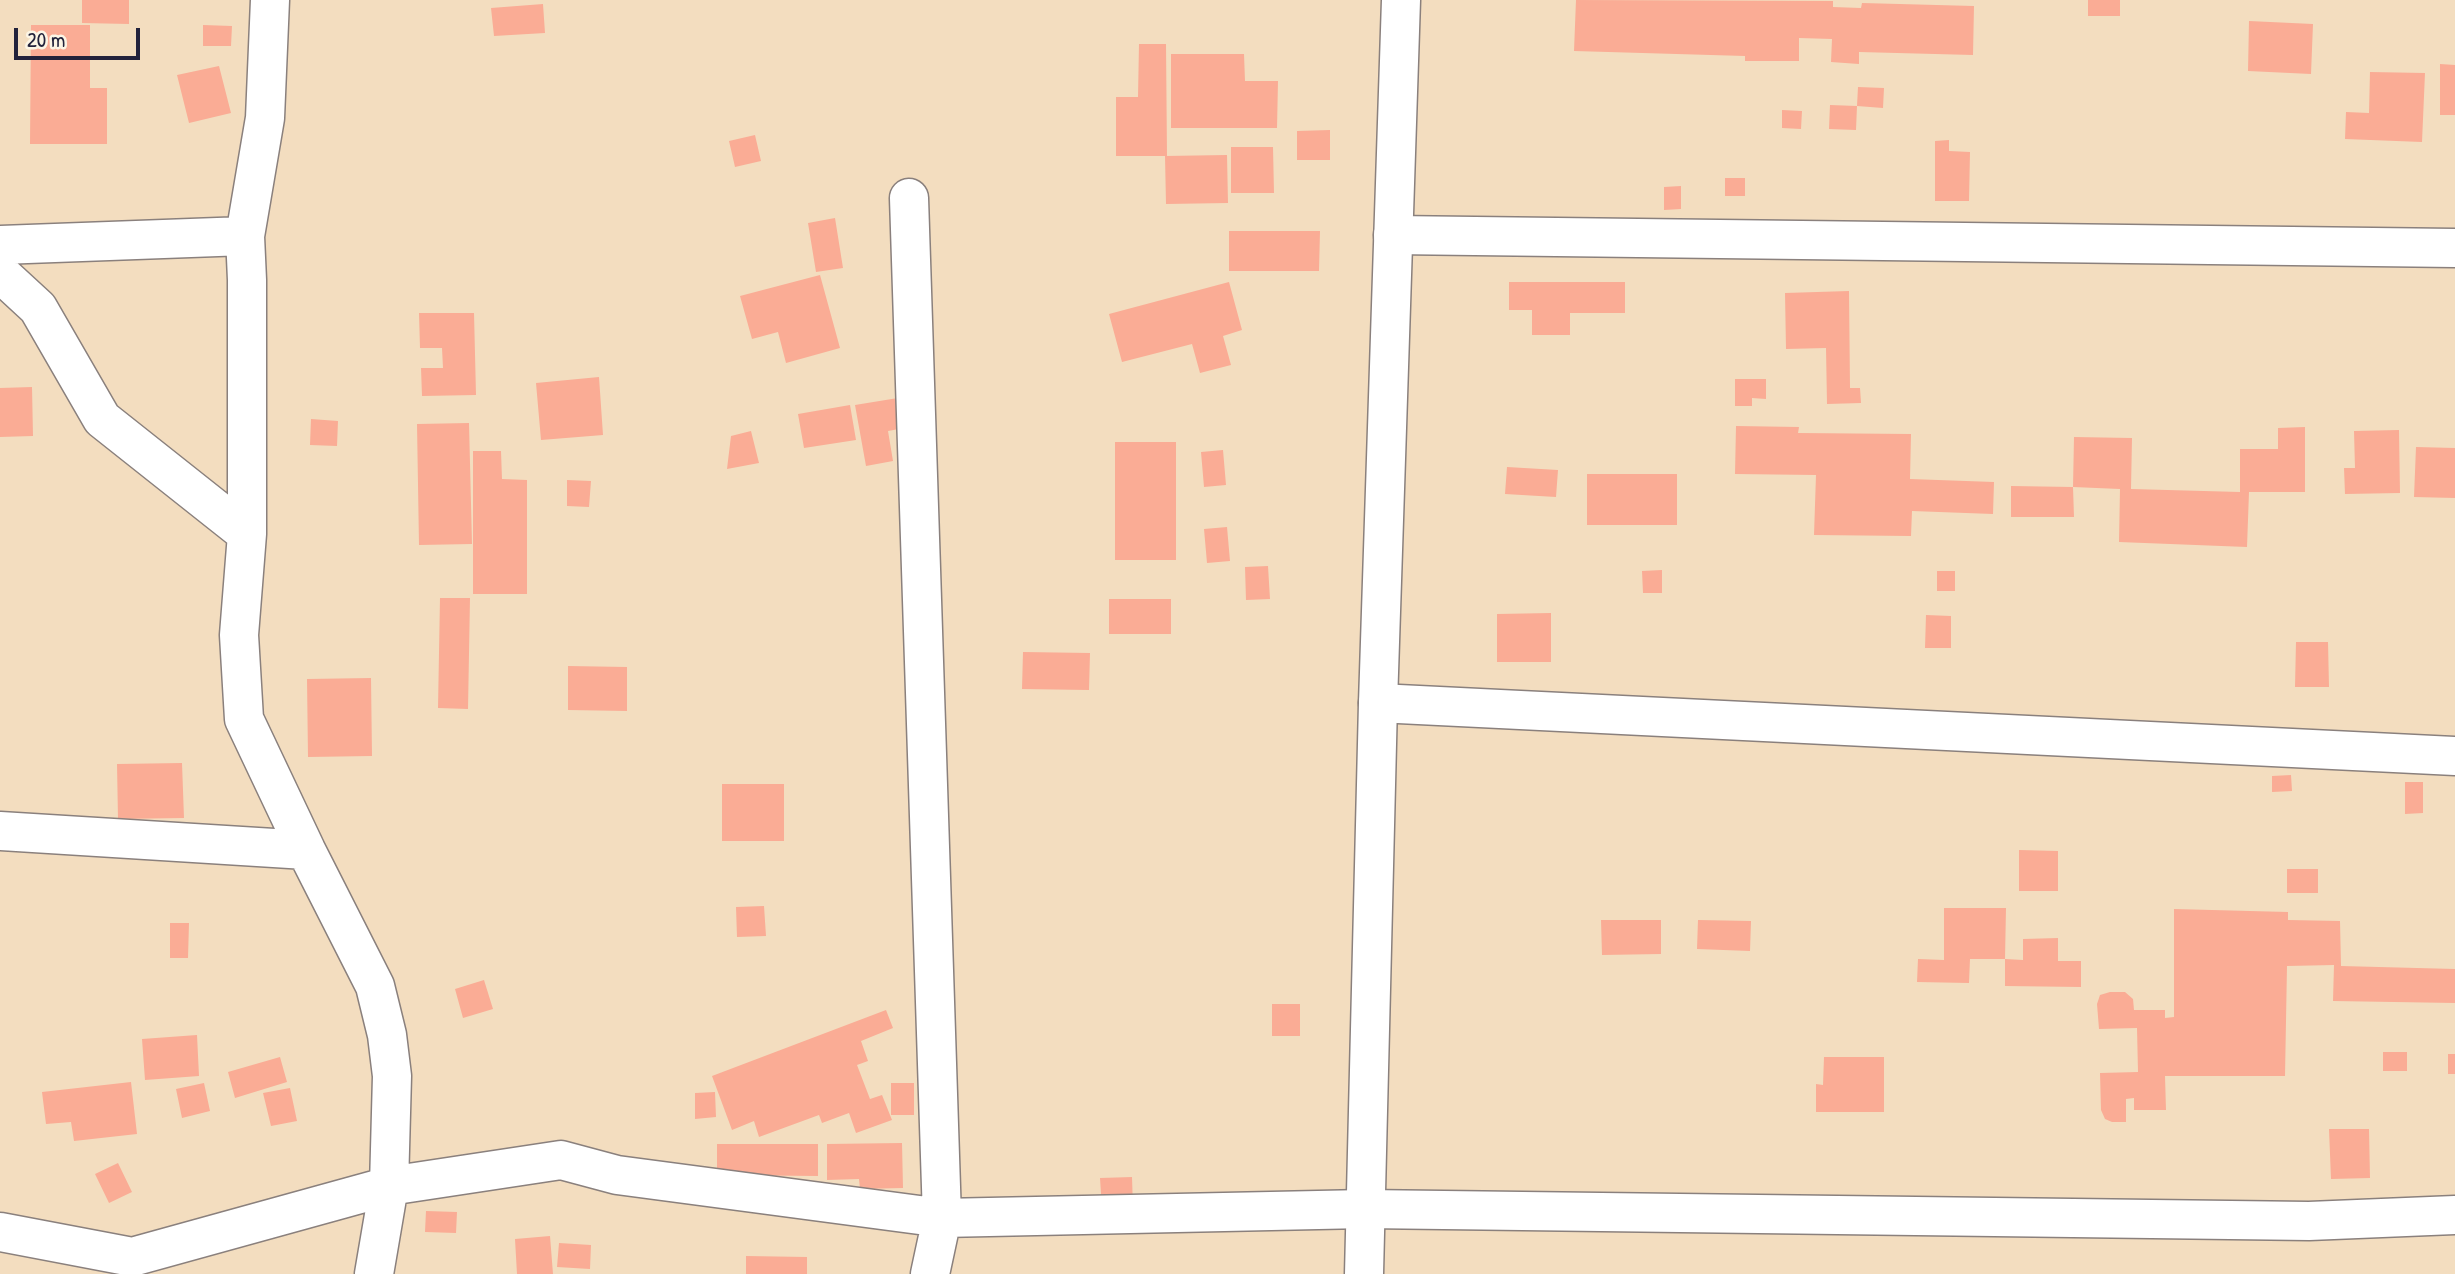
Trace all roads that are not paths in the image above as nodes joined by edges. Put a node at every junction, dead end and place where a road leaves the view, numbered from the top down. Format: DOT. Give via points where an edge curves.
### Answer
graph roads {
  1 [pos="271,0"];
  2 [pos="1401,0"];
  3 [pos="909,198"];
  4 [pos="1393,234"];
  5 [pos="244,236"];
  6 [pos="0,245"];
  7 [pos="2455,248"];
  8 [pos="0,273"];
  9 [pos="247,534"];
  10 [pos="1378,703"];
  11 [pos="2455,756"];
  12 [pos="0,831"];
  13 [pos="306,850"];
  14 [pos="389,1186"];
  15 [pos="1365,1209"];
  16 [pos="2455,1216"];
  17 [pos="942,1218"];
  18 [pos="0,1232"];
  19 [pos="143,1266"];
  20 [pos="374,1274"];
  21 [pos="930,1274"];
  22 [pos="1364,1274"];
  1 -- 5 [label="street" via="265,118"];
  2 -- 4 [label="street"];
  3 -- 17 [label="street"];
  4 -- 7 [label="street"];
  4 -- 10 [label="street"];
  5 -- 6 [label="street"];
  5 -- 9 [label="street"];
  8 -- 9 [label="street" via="38,308 102,419"];
  9 -- 13 [label="street" via="239,635 244,719"];
  10 -- 11 [label="street"];
  10 -- 15 [label="street"];
  12 -- 13 [label="street"];
  13 -- 14 [label="street" via="375,986 392,1076"];
  14 -- 17 [label="street" via="561,1160 617,1175"];
  14 -- 19 [label="street"];
  14 -- 20 [label="street"];
  15 -- 16 [label="street" via="2309,1221"];
  15 -- 17 [label="street"];
  15 -- 22 [label="street"];
  17 -- 21 [label="street"];
  18 -- 19 [label="street"];
}
